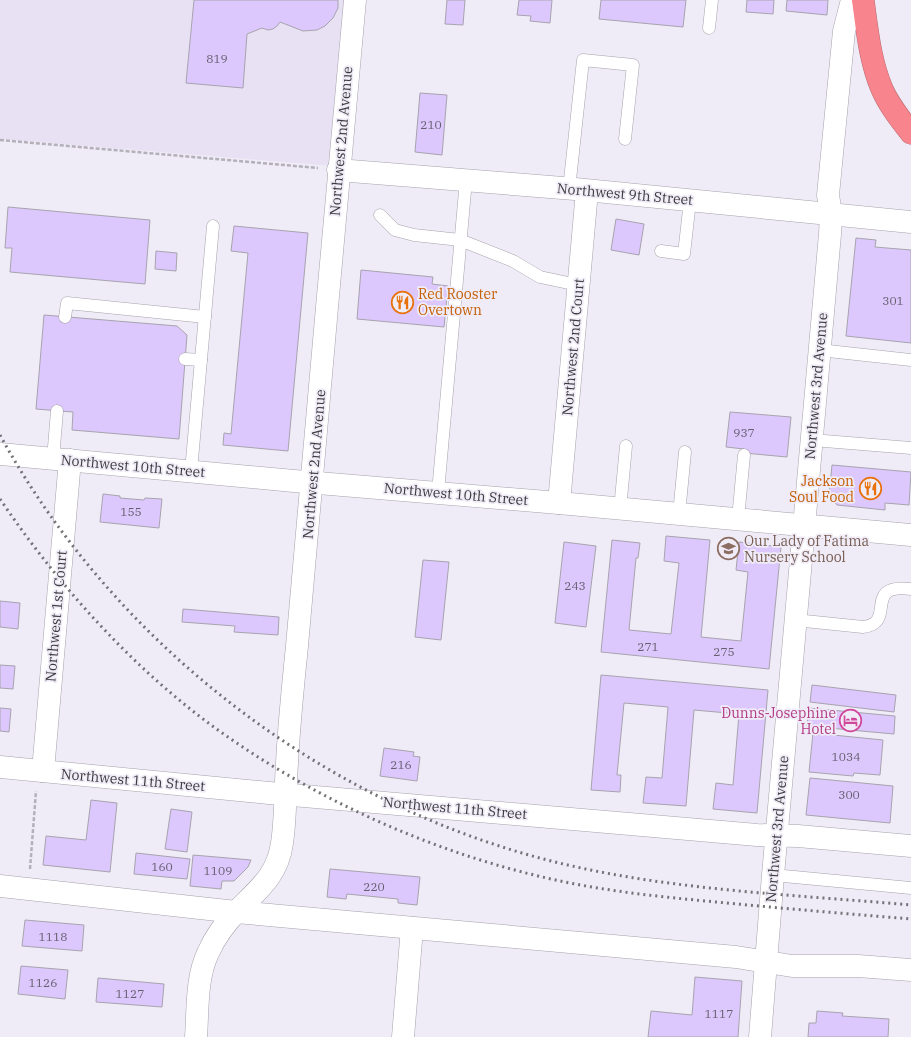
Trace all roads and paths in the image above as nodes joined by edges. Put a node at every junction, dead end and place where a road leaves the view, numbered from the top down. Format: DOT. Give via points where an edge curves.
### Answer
graph roads {
  1 [pos="355,0"];
  2 [pos="712,0"];
  3 [pos="852,0"];
  4 [pos="863,0"];
  5 [pos="709,28"];
  6 [pos="911,133"];
  7 [pos="625,139"];
  8 [pos="0,140"];
  9 [pos="331,169"];
  10 [pos="466,180"];
  11 [pos="578,190"];
  12 [pos="690,201"];
  13 [pos="831,214"];
  14 [pos="380,215"];
  15 [pos="911,222"];
  16 [pos="213,226"];
  17 [pos="460,240"];
  18 [pos="660,251"];
  19 [pos="578,285"];
  20 [pos="65,317"];
  21 [pos="205,317"];
  22 [pos="820,350"];
  23 [pos="185,359"];
  24 [pos="201,360"];
  25 [pos="911,360"];
  26 [pos="57,411"];
  27 [pos="812,440"];
  28 [pos="626,446"];
  29 [pos="911,448"];
  30 [pos="685,452"];
  31 [pos="0,454"];
  32 [pos="744,455"];
  33 [pos="62,460"];
  34 [pos="191,471"];
  35 [pos="313,482"];
  36 [pos="438,492"];
  37 [pos="559,503"];
  38 [pos="620,509"];
  39 [pos="679,514"];
  40 [pos="738,519"];
  41 [pos="804,526"];
  42 [pos="911,536"];
  43 [pos="911,588"];
  44 [pos="795,620"];
  45 [pos="0,767"];
  46 [pos="39,781"];
  47 [pos="286,794"];
  48 [pos="776,836"];
  49 [pos="911,846"];
  50 [pos="30,873"];
  51 [pos="773,875"];
  52 [pos="0,886"];
  53 [pos="911,888"];
  54 [pos="236,912"];
  55 [pos="412,928"];
  56 [pos="766,962"];
  57 [pos="911,970"];
  58 [pos="196,1037"];
  59 [pos="403,1037"];
  60 [pos="760,1037"];
  1 -- 9 [label="street, Northwest 2nd Avenue"];
  2 -- 5 [label="lane"];
  3 -- 13 [label="street, Northwest 3rd Avenue" via="844,31 828,195"];
  4 -- 6 [label="highway" via="876,74 890,106"];
  7 -- 11 [label="lane" via="632,65 583,60"];
  8 -- 9 [label="path"];
  9 -- 10 [label="street, Northwest 9th Street"];
  9 -- 35 [label="street, Northwest 2nd Avenue"];
  10 -- 11 [label="street, Northwest 9th Street"];
  10 -- 17 [label="lane"];
  11 -- 12 [label="street, Northwest 9th Street"];
  11 -- 19 [label="street, Northwest 2nd Court"];
  12 -- 13 [label="street, Northwest 9th Street"];
  12 -- 18 [label="lane" via="684,254"];
  13 -- 15 [label="street, Northwest 9th Street"];
  13 -- 22 [label="street, Northwest 3rd Avenue"];
  14 -- 17 [label="lane" via="395,230 414,235"];
  16 -- 21 [label="lane"];
  17 -- 19 [label="lane" via="513,261 540,277"];
  17 -- 36 [label="lane"];
  19 -- 37 [label="street, Northwest 2nd Court"];
  20 -- 21 [label="lane" via="66,303"];
  21 -- 24 [label="lane"];
  22 -- 25 [label="lane"];
  22 -- 27 [label="street, Northwest 3rd Avenue"];
  23 -- 24 [label="lane"];
  24 -- 34 [label="lane"];
  26 -- 33 [label="lane"];
  27 -- 29 [label="lane"];
  27 -- 41 [label="street, Northwest 3rd Avenue"];
  28 -- 38 [label="lane"];
  30 -- 39 [label="lane"];
  31 -- 33 [label="street, Northwest 10th Street"];
  32 -- 40 [label="lane"];
  33 -- 34 [label="street, Northwest 10th Street"];
  33 -- 46 [label="street, Northwest 1st Court"];
  34 -- 35 [label="street, Northwest 10th Street"];
  35 -- 36 [label="street, Northwest 10th Street"];
  35 -- 47 [label="street, Northwest 2nd Avenue" via="288,744"];
  36 -- 37 [label="street, Northwest 10th Street"];
  37 -- 38 [label="street, Northwest 10th Street"];
  38 -- 39 [label="street, Northwest 10th Street"];
  39 -- 40 [label="street, Northwest 10th Street"];
  40 -- 41 [label="street, Northwest 10th Street"];
  41 -- 42 [label="street, Northwest 10th Street"];
  41 -- 44 [label="street, Northwest 3rd Avenue"];
  43 -- 44 [label="lane" via="899,587 887,592 881,600 878,619 869,626"];
  44 -- 48 [label="street, Northwest 3rd Avenue"];
  45 -- 46 [label="street, Northwest 11th Street"];
  46 -- 47 [label="street, Northwest 11th Street"];
  46 -- 50 [label="path"];
  47 -- 48 [label="street, Northwest 11th Street"];
  47 -- 54 [label="street, Northwest 2nd Avenue" via="278,860 267,881"];
  48 -- 49 [label="street, Northwest 11th Street"];
  48 -- 51 [label="street, Northwest 3rd Avenue"];
  51 -- 53 [label="lane"];
  51 -- 56 [label="street, Northwest 3rd Avenue"];
  52 -- 54 [label="street"];
  54 -- 55 [label="street"];
  54 -- 58 [label="street, Northwest 2nd Avenue" via="208,953 202,969"];
  55 -- 56 [label="street" via="736,957"];
  55 -- 59 [label="street"];
  56 -- 57 [label="street" via="792,966 858,966"];
  56 -- 60 [label="street, Northwest 3rd Avenue"];
}
